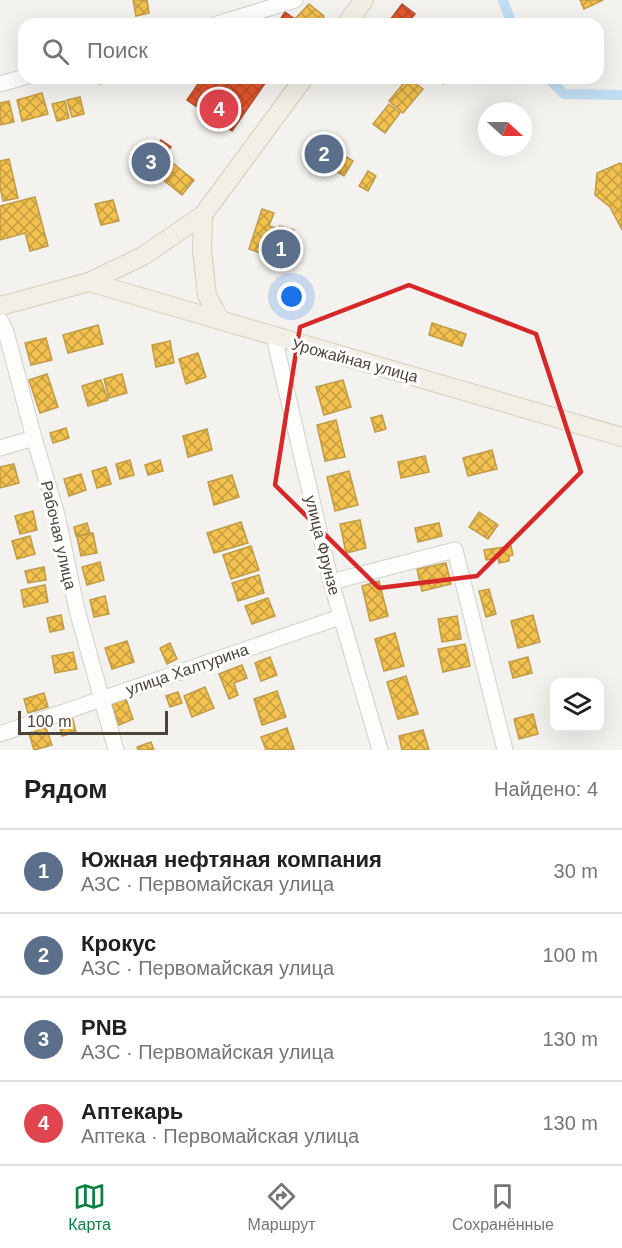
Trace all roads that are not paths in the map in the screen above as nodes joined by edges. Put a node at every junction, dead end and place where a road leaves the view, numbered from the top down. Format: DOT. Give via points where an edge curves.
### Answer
graph roads {
  1 [pos="295,0"];
  2 [pos="364,0"];
  3 [pos="236,18"];
  4 [pos="350,18"];
  5 [pos="18,79"];
  6 [pos="0,84"];
  7 [pos="300,84"];
  8 [pos="203,215"];
  9 [pos="89,282"];
  10 [pos="0,306"];
  11 [pos="0,320"];
  12 [pos="220,320"];
  13 [pos="274,337"];
  14 [pos="622,437"];
  15 [pos="34,438"];
  16 [pos="0,448"];
  17 [pos="331,582"];
  18 [pos="340,617"];
  19 [pos="101,699"];
  20 [pos="0,734"];
  21 [pos="117,750"];
  22 [pos="380,750"];
  23 [pos="505,750"];
  1 -- 3 [label="street"];
  2 -- 4 [label="main road"];
  5 -- 6 [label="street"];
  7 -- 8 [label="main road"];
  8 -- 9 [label="main road" via="143,256"];
  8 -- 12 [label="main road" via="207,295"];
  9 -- 10 [label="main road"];
  9 -- 12 [label="main road, Урожайная улица"];
  11 -- 15 [label="street, Рабочая улица"];
  12 -- 13 [label="main road, Урожайная улица"];
  13 -- 14 [label="main road, Урожайная улица"];
  13 -- 17 [label="street, улица Фрунзе"];
  15 -- 16 [label="street"];
  15 -- 19 [label="street, Рабочая улица" via="57,515 76,610"];
  17 -- 18 [label="street, улица Фрунзе"];
  17 -- 23 [label="street" via="455,550"];
  18 -- 19 [label="street, улица Халтурина"];
  18 -- 22 [label="street, улица Фрунзе"];
  19 -- 20 [label="street, улица Халтурина"];
  19 -- 21 [label="street, Рабочая улица"];
}
